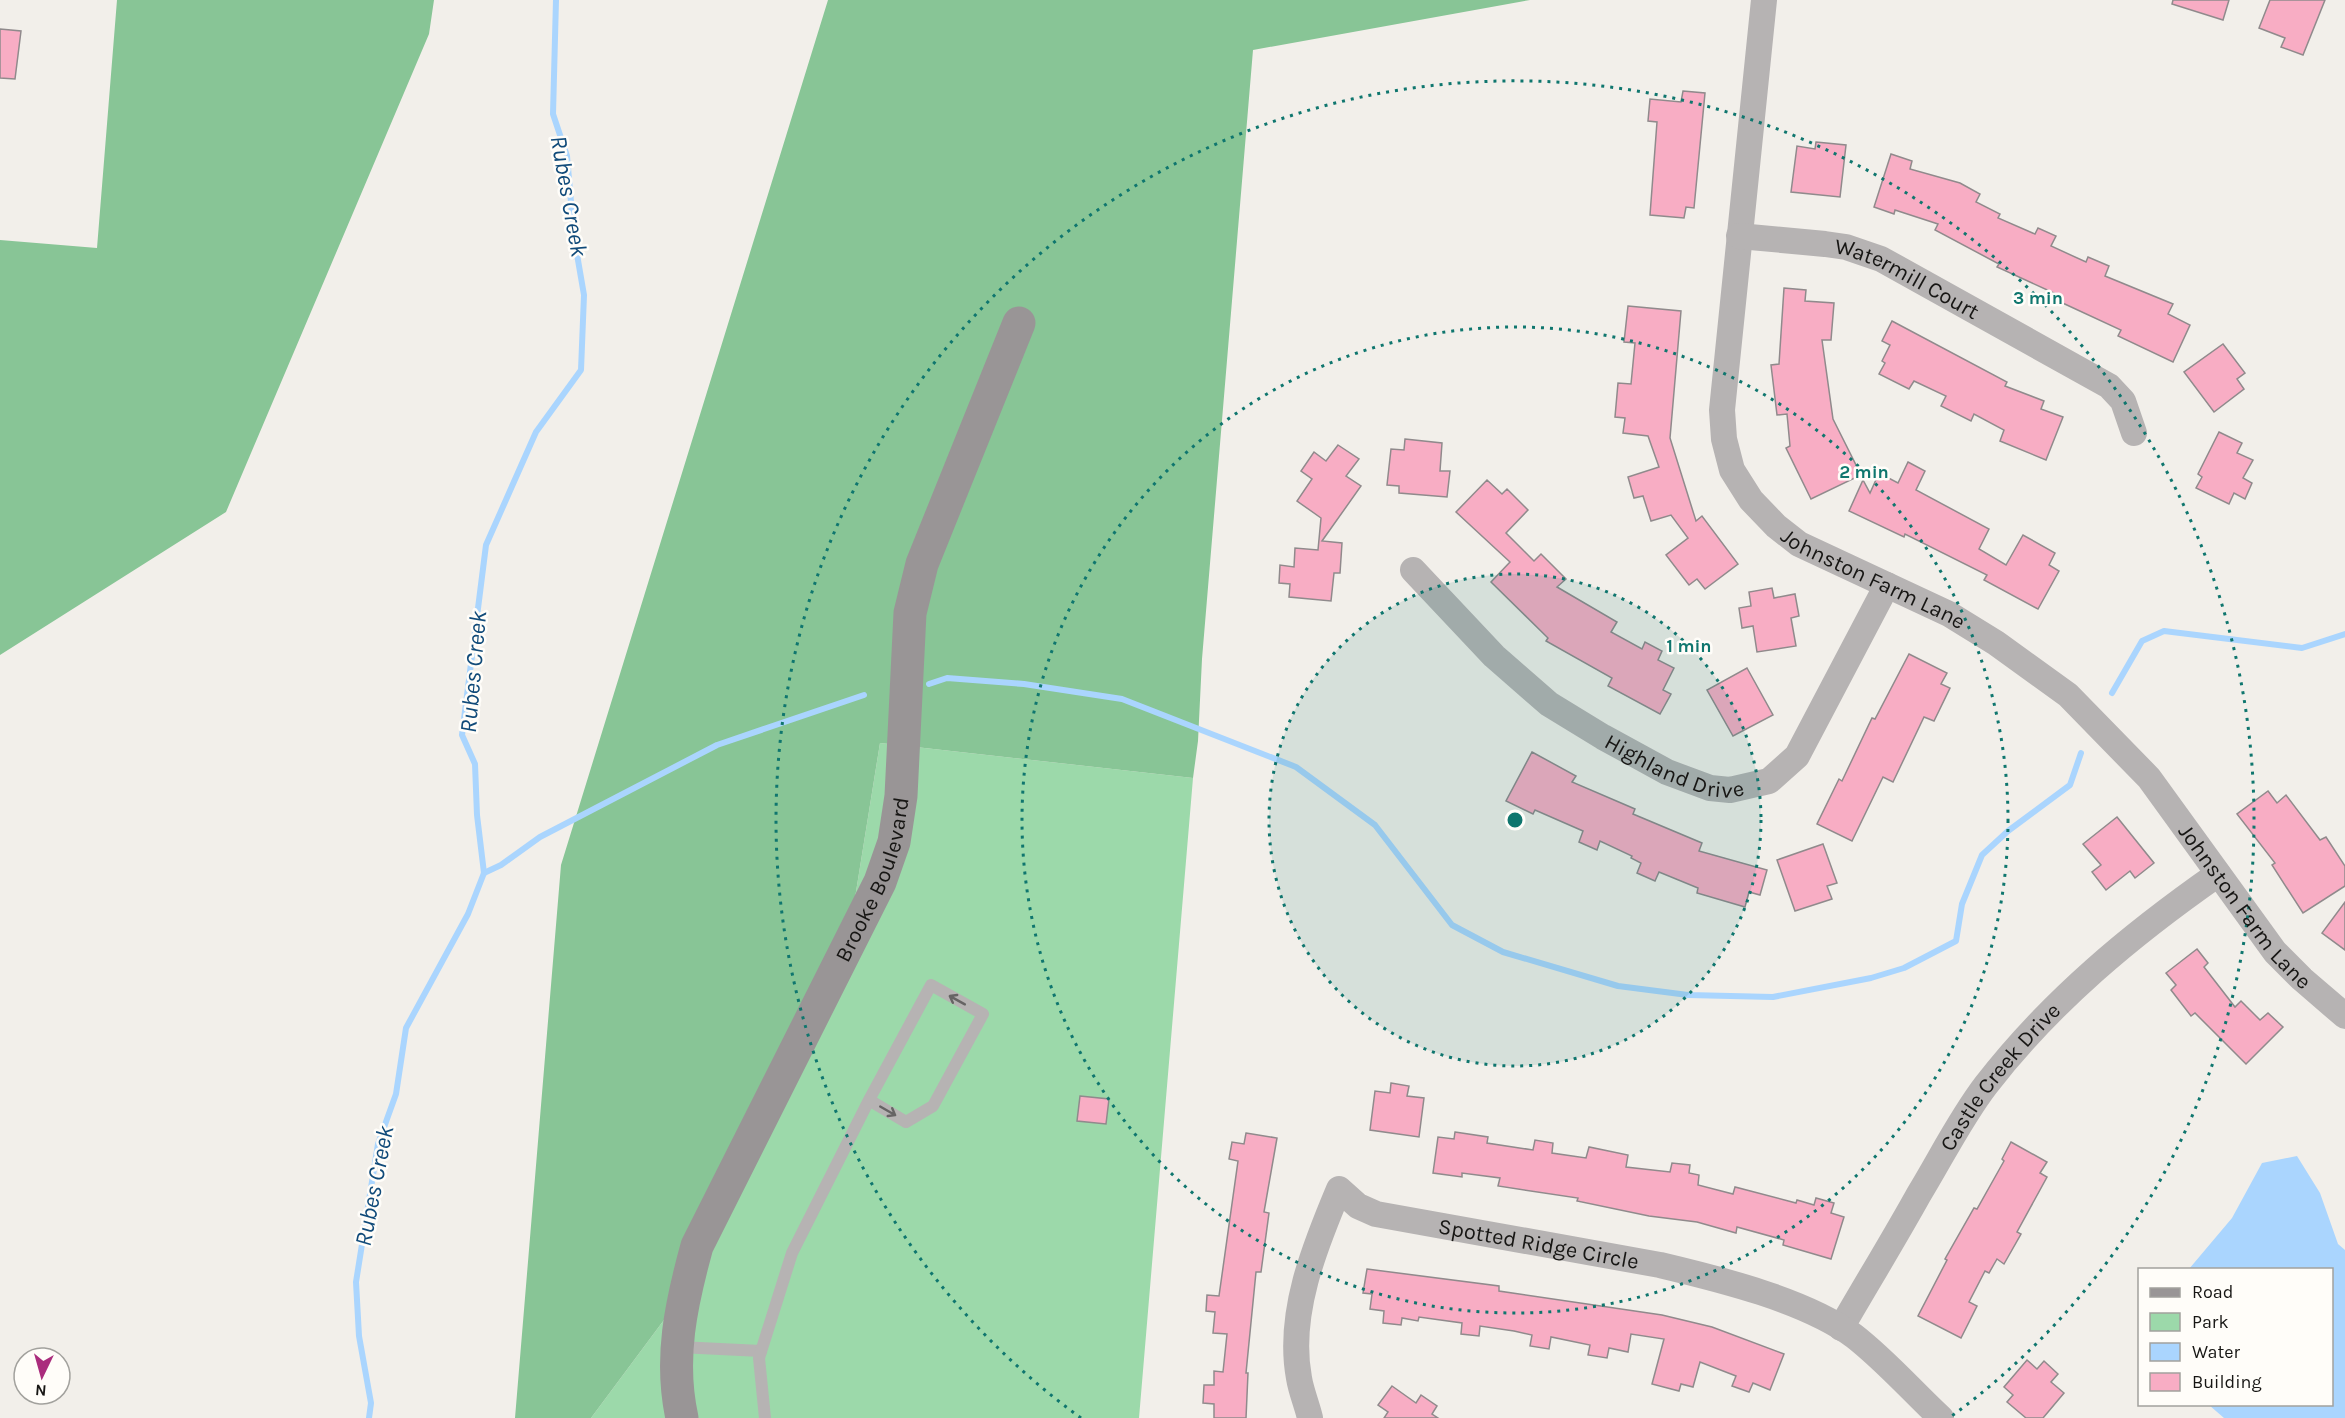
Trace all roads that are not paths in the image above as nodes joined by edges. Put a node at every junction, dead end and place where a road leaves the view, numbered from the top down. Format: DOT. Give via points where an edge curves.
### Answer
graph roads {
  1 [pos="1764,0"];
  2 [pos="1739,236"];
  3 [pos="1019,323"];
  4 [pos="2134,433"];
  5 [pos="1413,570"];
  6 [pos="1887,585"];
  7 [pos="2218,873"];
  8 [pos="2345,1016"];
  9 [pos="869,1100"];
  10 [pos="1841,1328"];
  11 [pos="676,1347"];
  12 [pos="761,1351"];
  13 [pos="682,1418"];
  14 [pos="765,1418"];
  15 [pos="1310,1418"];
  16 [pos="1941,1418"];
  1 -- 2 [label="street, Johnston Farm Lane"];
  2 -- 4 [label="street, Watermill Court" via="1846,248 1900,268 2109,386 2123,401"];
  2 -- 6 [label="street, Johnston Farm Lane" via="1722,410 1732,470 1751,500 1799,544"];
  3 -- 11 [label="street, Brooke Boulevard" via="922,564 910,613 903,763 894,842 861,924 697,1246 681,1305"];
  5 -- 6 [label="street, Highland Drive" via="1494,656 1550,704 1667,772 1710,788 1730,790 1769,781 1797,756"];
  6 -- 7 [label="street, Johnston Farm Lane" via="1949,614 2068,695 2149,778"];
  7 -- 8 [label="street, Johnston Farm Lane" via="2275,952"];
  7 -- 10 [label="street, Castle Creek Drive" via="2150,921 2092,971 2033,1030 1986,1086"];
  9 -- 9 [label="lane, one-way" via="906,1122 933,1106 983,1014 931,985"];
  9 -- 12 [label="lane" via="792,1254"];
  10 -- 15 [label="street, Spotted Ridge Circle" via="1786,1303 1705,1276 1376,1214 1358,1206 1339,1189 1317,1242 1297,1321 1298,1377"];
  10 -- 16 [label="street, Spotted Ridge Circle"];
  11 -- 12 [label="lane"];
  11 -- 13 [label="street, Brooke Boulevard"];
  12 -- 14 [label="lane"];
}
